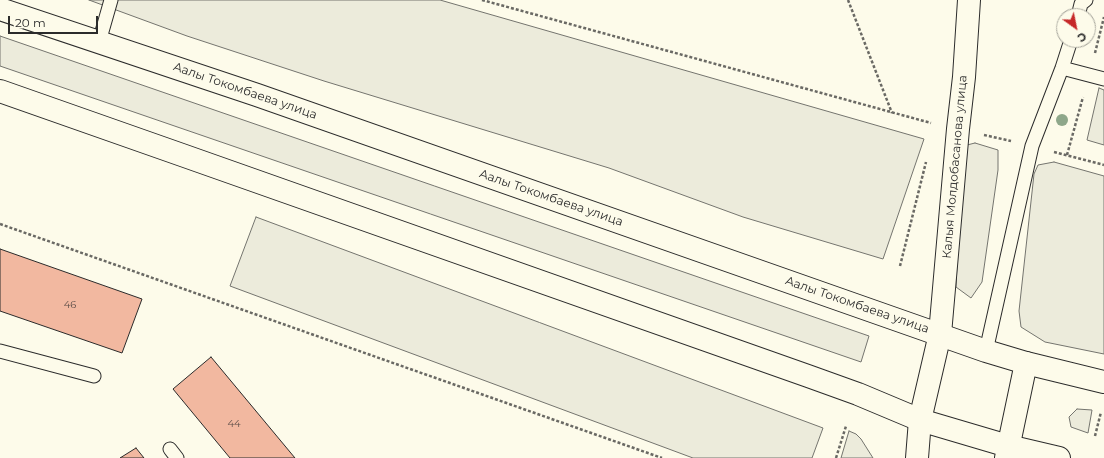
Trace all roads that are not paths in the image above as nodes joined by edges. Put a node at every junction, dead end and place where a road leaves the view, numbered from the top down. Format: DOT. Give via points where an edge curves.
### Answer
graph roads {
  1 [pos="111,0"];
  2 [pos="969,0"];
  3 [pos="1086,0"];
  4 [pos="1080,8"];
  5 [pos="0,9"];
  6 [pos="99,42"];
  7 [pos="1068,48"];
  8 [pos="1062,68"];
  9 [pos="1104,79"];
  10 [pos="0,92"];
  11 [pos="940,334"];
  12 [pos="0,351"];
  13 [pos="986,351"];
  14 [pos="1026,363"];
  15 [pos="94,376"];
  16 [pos="1104,382"];
  17 [pos="920,420"];
  18 [pos="1007,452"];
  19 [pos="917,458"];
  20 [pos="1059,458"];
  1 -- 6 [label="lane"];
  2 -- 11 [label="main road, Калыя Молдобасанова улица"];
  3 -- 4 [label="lane"];
  5 -- 6 [label="main road, Аалы Токомбаева улица"];
  6 -- 11 [label="main road, Аалы Токомбаева улица"];
  7 -- 8 [label="lane"];
  8 -- 9 [label="lane"];
  8 -- 13 [label="lane" via="1032,146"];
  10 -- 17 [label="main road" via="808,376"];
  11 -- 13 [label="main road, Аалы Токомбаева улица"];
  11 -- 17 [label="main road, Калыя Молдобасанова улица"];
  12 -- 15 [label="lane"];
  13 -- 14 [label="main road, Аалы Токомбаева улица"];
  14 -- 16 [label="main road, Аалы Токомбаева улица"];
  14 -- 18 [label="main road"];
  17 -- 18 [label="main road"];
  17 -- 19 [label="main road, Калыя Молдобасанова улица"];
  18 -- 20 [label="main road"];
}
